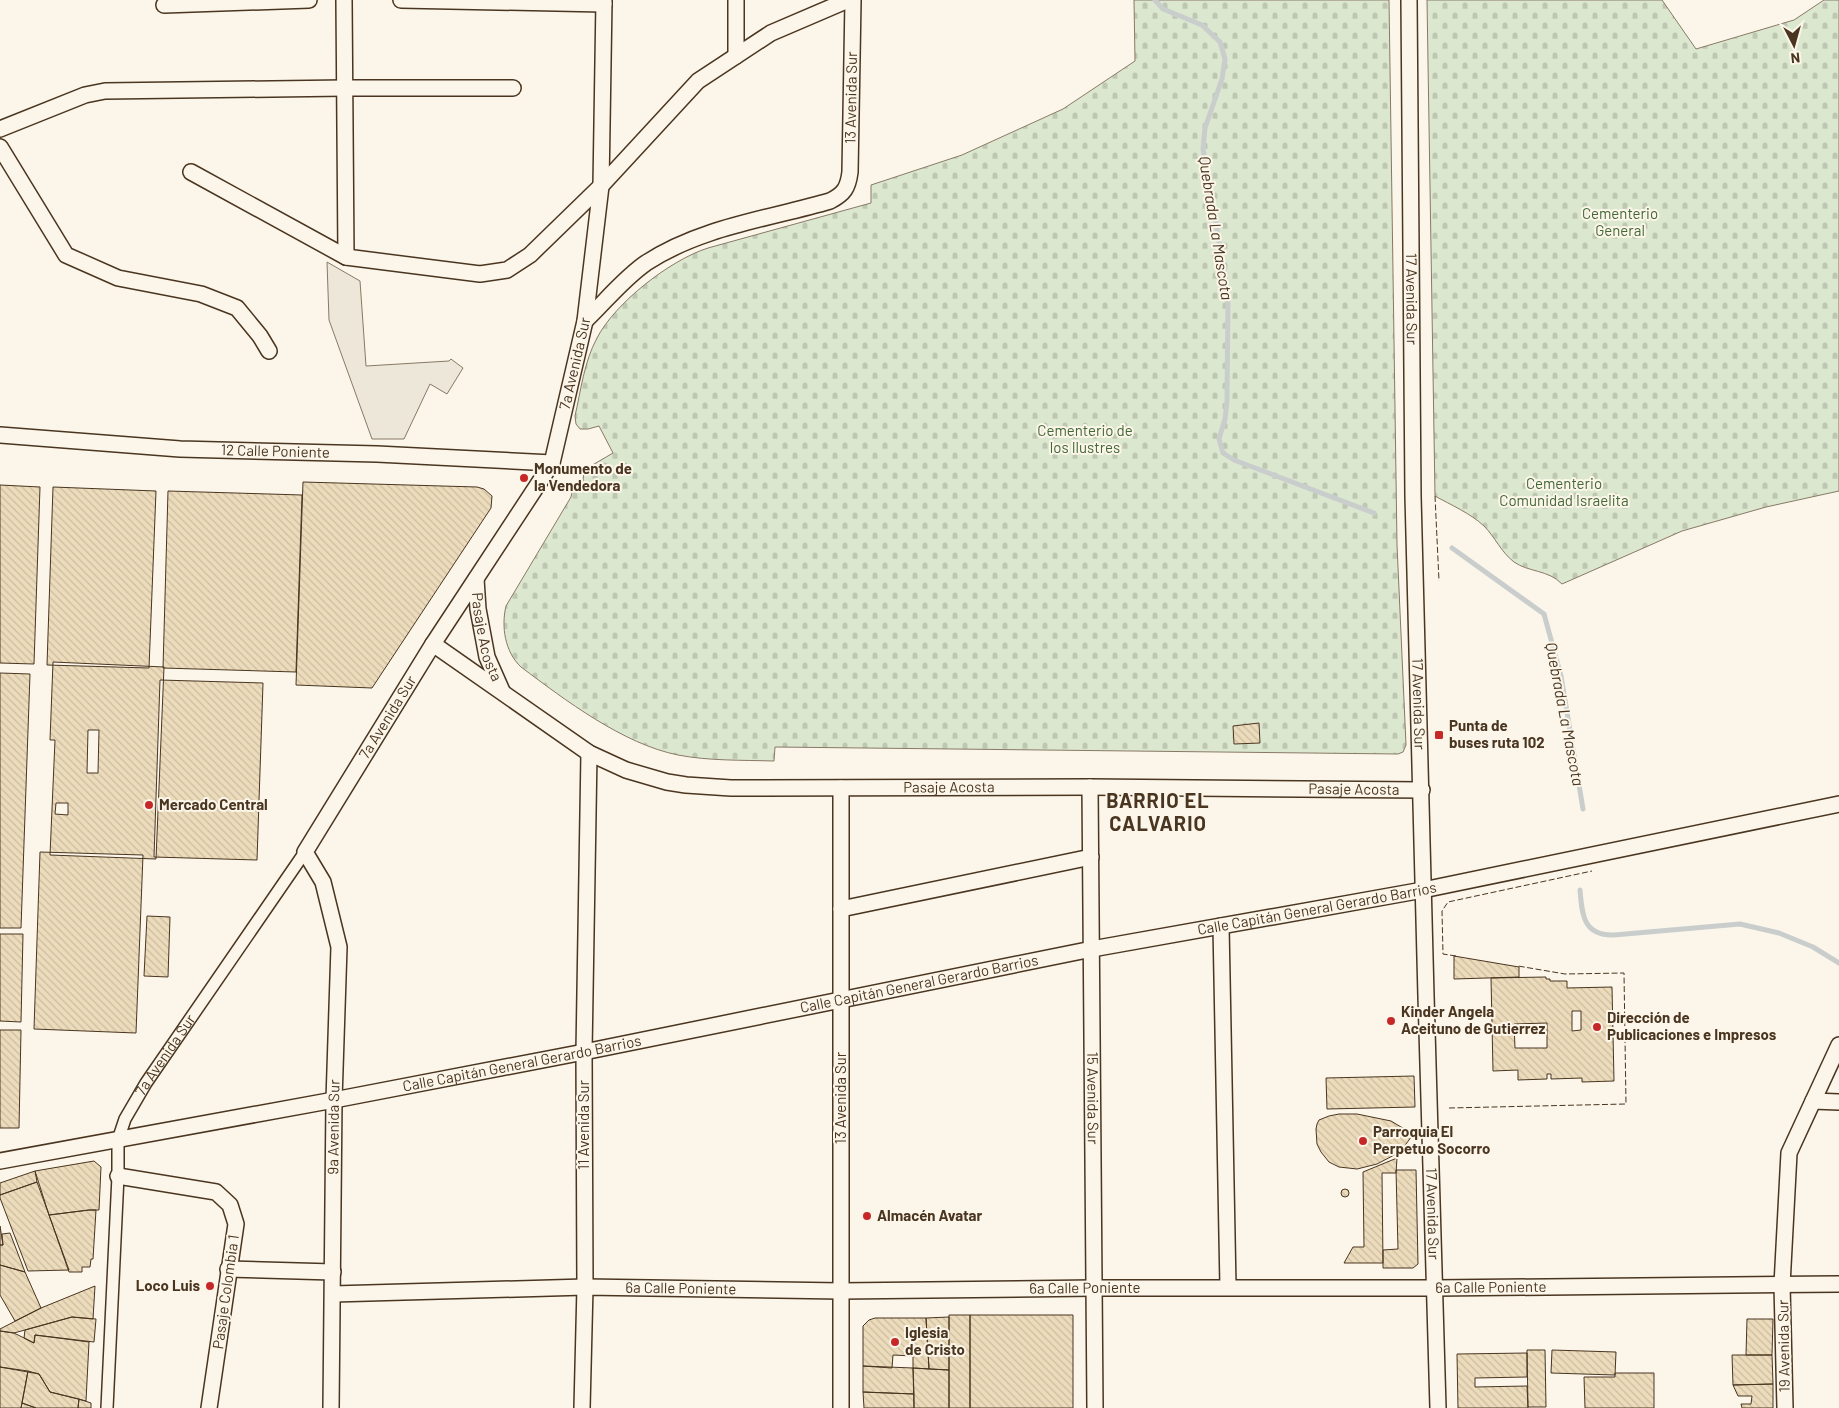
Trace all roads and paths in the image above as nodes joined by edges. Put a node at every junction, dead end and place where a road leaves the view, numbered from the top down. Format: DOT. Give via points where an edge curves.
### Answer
graph roads {
  1 [pos="309,0"];
  2 [pos="344,0"];
  3 [pos="401,0"];
  4 [pos="736,0"];
  5 [pos="848,0"];
  6 [pos="853,0"];
  7 [pos="1409,0"];
  8 [pos="604,2"];
  9 [pos="164,4"];
  10 [pos="736,56"];
  11 [pos="345,88"];
  12 [pos="513,88"];
  13 [pos="0,129"];
  14 [pos="0,147"];
  15 [pos="191,172"];
  16 [pos="601,186"];
  17 [pos="346,257"];
  18 [pos="585,321"];
  19 [pos="269,351"];
  20 [pos="0,435"];
  21 [pos="552,463"];
  22 [pos="476,579"];
  23 [pos="433,644"];
  24 [pos="503,693"];
  25 [pos="589,753"];
  26 [pos="1090,787"];
  27 [pos="841,788"];
  28 [pos="1422,790"];
  29 [pos="1839,804"];
  30 [pos="305,852"];
  31 [pos="1091,857"];
  32 [pos="1424,890"];
  33 [pos="841,909"];
  34 [pos="1221,926"];
  35 [pos="1092,949"];
  36 [pos="841,1000"];
  37 [pos="1839,1045"];
  38 [pos="584,1052"];
  39 [pos="334,1100"];
  40 [pos="1813,1101"];
  41 [pos="1839,1102"];
  42 [pos="118,1140"];
  43 [pos="0,1161"];
  44 [pos="118,1176"];
  45 [pos="228,1269"];
  46 [pos="333,1272"];
  47 [pos="1782,1284"];
  48 [pos="1839,1284"];
  49 [pos="585,1287"];
  50 [pos="1228,1287"];
  51 [pos="1094,1288"];
  52 [pos="1436,1288"];
  53 [pos="841,1292"];
  54 [pos="333,1294"];
  55 [pos="107,1408"];
  56 [pos="209,1408"];
  57 [pos="331,1408"];
  58 [pos="582,1408"];
  59 [pos="841,1408"];
  60 [pos="1095,1408"];
  61 [pos="1438,1408"];
  62 [pos="1785,1408"];
  1 -- 9 [label="street"];
  2 -- 11 [label="street"];
  3 -- 8 [label="street"];
  4 -- 10 [label="street"];
  5 -- 10 [label="street" via="771,33"];
  6 -- 18 [label="street, 13 Avenida Sur" via="850,172 848,186 843,193 830,201 714,231 672,248 644,264"];
  7 -- 28 [label="street, 17 Avenida Sur" via="1413,496"];
  8 -- 16 [label="street, 7a Avenida Sur"];
  10 -- 16 [label="street" via="698,81"];
  11 -- 12 [label="street"];
  11 -- 13 [label="street" via="105,91 85,95"];
  11 -- 17 [label="street"];
  14 -- 19 [label="street" via="66,255 118,278 201,294 237,308"];
  15 -- 17 [label="street"];
  16 -- 17 [label="street" via="530,255 507,270 480,274"];
  16 -- 18 [label="street, 7a Avenida Sur"];
  18 -- 21 [label="street, 7a Avenida Sur"];
  20 -- 21 [label="street, 12 Calle Poniente" via="180,449"];
  21 -- 22 [label="street, 7a Avenida Sur"];
  22 -- 23 [label="street, 7a Avenida Sur"];
  22 -- 24 [label="street, Pasaje Acosta" via="486,658"];
  23 -- 24 [label="street, Pasaje Acosta"];
  23 -- 30 [label="street, 7a Avenida Sur"];
  24 -- 25 [label="street, Pasaje Acosta"];
  25 -- 27 [label="street, Pasaje Acosta" via="646,776 686,785"];
  25 -- 38 [label="street, 11 Avenida Sur"];
  26 -- 27 [label="street, Pasaje Acosta"];
  26 -- 28 [label="street, Pasaje Acosta"];
  26 -- 31 [label="street, 15 Avenida Sur"];
  27 -- 33 [label="street, 13 Avenida Sur"];
  28 -- 32 [label="street, 17 Avenida Sur"];
  29 -- 32 [label="street, Calle Capitán General Gerardo Barrios"];
  30 -- 39 [label="street, 9a Avenida Sur" via="323,882 339,947"];
  30 -- 42 [label="street, 7a Avenida Sur" via="146,1083 125,1118"];
  31 -- 33 [label="street"];
  31 -- 35 [label="street, 15 Avenida Sur"];
  32 -- 34 [label="street, Calle Capitán General Gerardo Barrios"];
  32 -- 52 [label="street, 17 Avenida Sur"];
  33 -- 36 [label="street, 13 Avenida Sur"];
  34 -- 35 [label="street, Calle Capitán General Gerardo Barrios"];
  34 -- 50 [label="street"];
  35 -- 36 [label="street, Calle Capitán General Gerardo Barrios"];
  35 -- 51 [label="street, 15 Avenida Sur"];
  36 -- 38 [label="street, Calle Capitán General Gerardo Barrios"];
  36 -- 53 [label="street, 13 Avenida Sur"];
  37 -- 40 [label="street, 19 Avenida Sur"];
  38 -- 39 [label="street, Calle Capitán General Gerardo Barrios"];
  38 -- 49 [label="street, 11 Avenida Sur"];
  39 -- 42 [label="street, Calle Capitán General Gerardo Barrios"];
  39 -- 46 [label="street, 9a Avenida Sur"];
  40 -- 41 [label="street"];
  40 -- 47 [label="street, 19 Avenida Sur" via="1789,1153"];
  42 -- 43 [label="street, Calle Capitán General Gerardo Barrios"];
  42 -- 44 [label="street, 7a Avenida Sur"];
  44 -- 45 [label="street, Pasaje Colombia 1" via="216,1192 230,1205 236,1224"];
  44 -- 55 [label="street, 7a Avenida Sur"];
  45 -- 46 [label="street"];
  45 -- 56 [label="street, Pasaje Colombia 1"];
  46 -- 54 [label="street, 9a Avenida Sur"];
  47 -- 48 [label="street, 6a Calle Poniente"];
  47 -- 52 [label="street, 6a Calle Poniente"];
  47 -- 62 [label="street, 19 Avenida Sur"];
  49 -- 53 [label="street, 6a Calle Poniente"];
  49 -- 54 [label="street, 6a Calle Poniente"];
  49 -- 58 [label="street, 11 Avenida Sur"];
  50 -- 51 [label="street, 6a Calle Poniente"];
  50 -- 52 [label="street, 6a Calle Poniente"];
  51 -- 53 [label="street, 6a Calle Poniente"];
  51 -- 60 [label="street, 15 Avenida Sur"];
  52 -- 61 [label="street, 17 Avenida Sur"];
  53 -- 59 [label="street, 13 Avenida Sur"];
  54 -- 57 [label="street, 9a Avenida Sur"];
}
